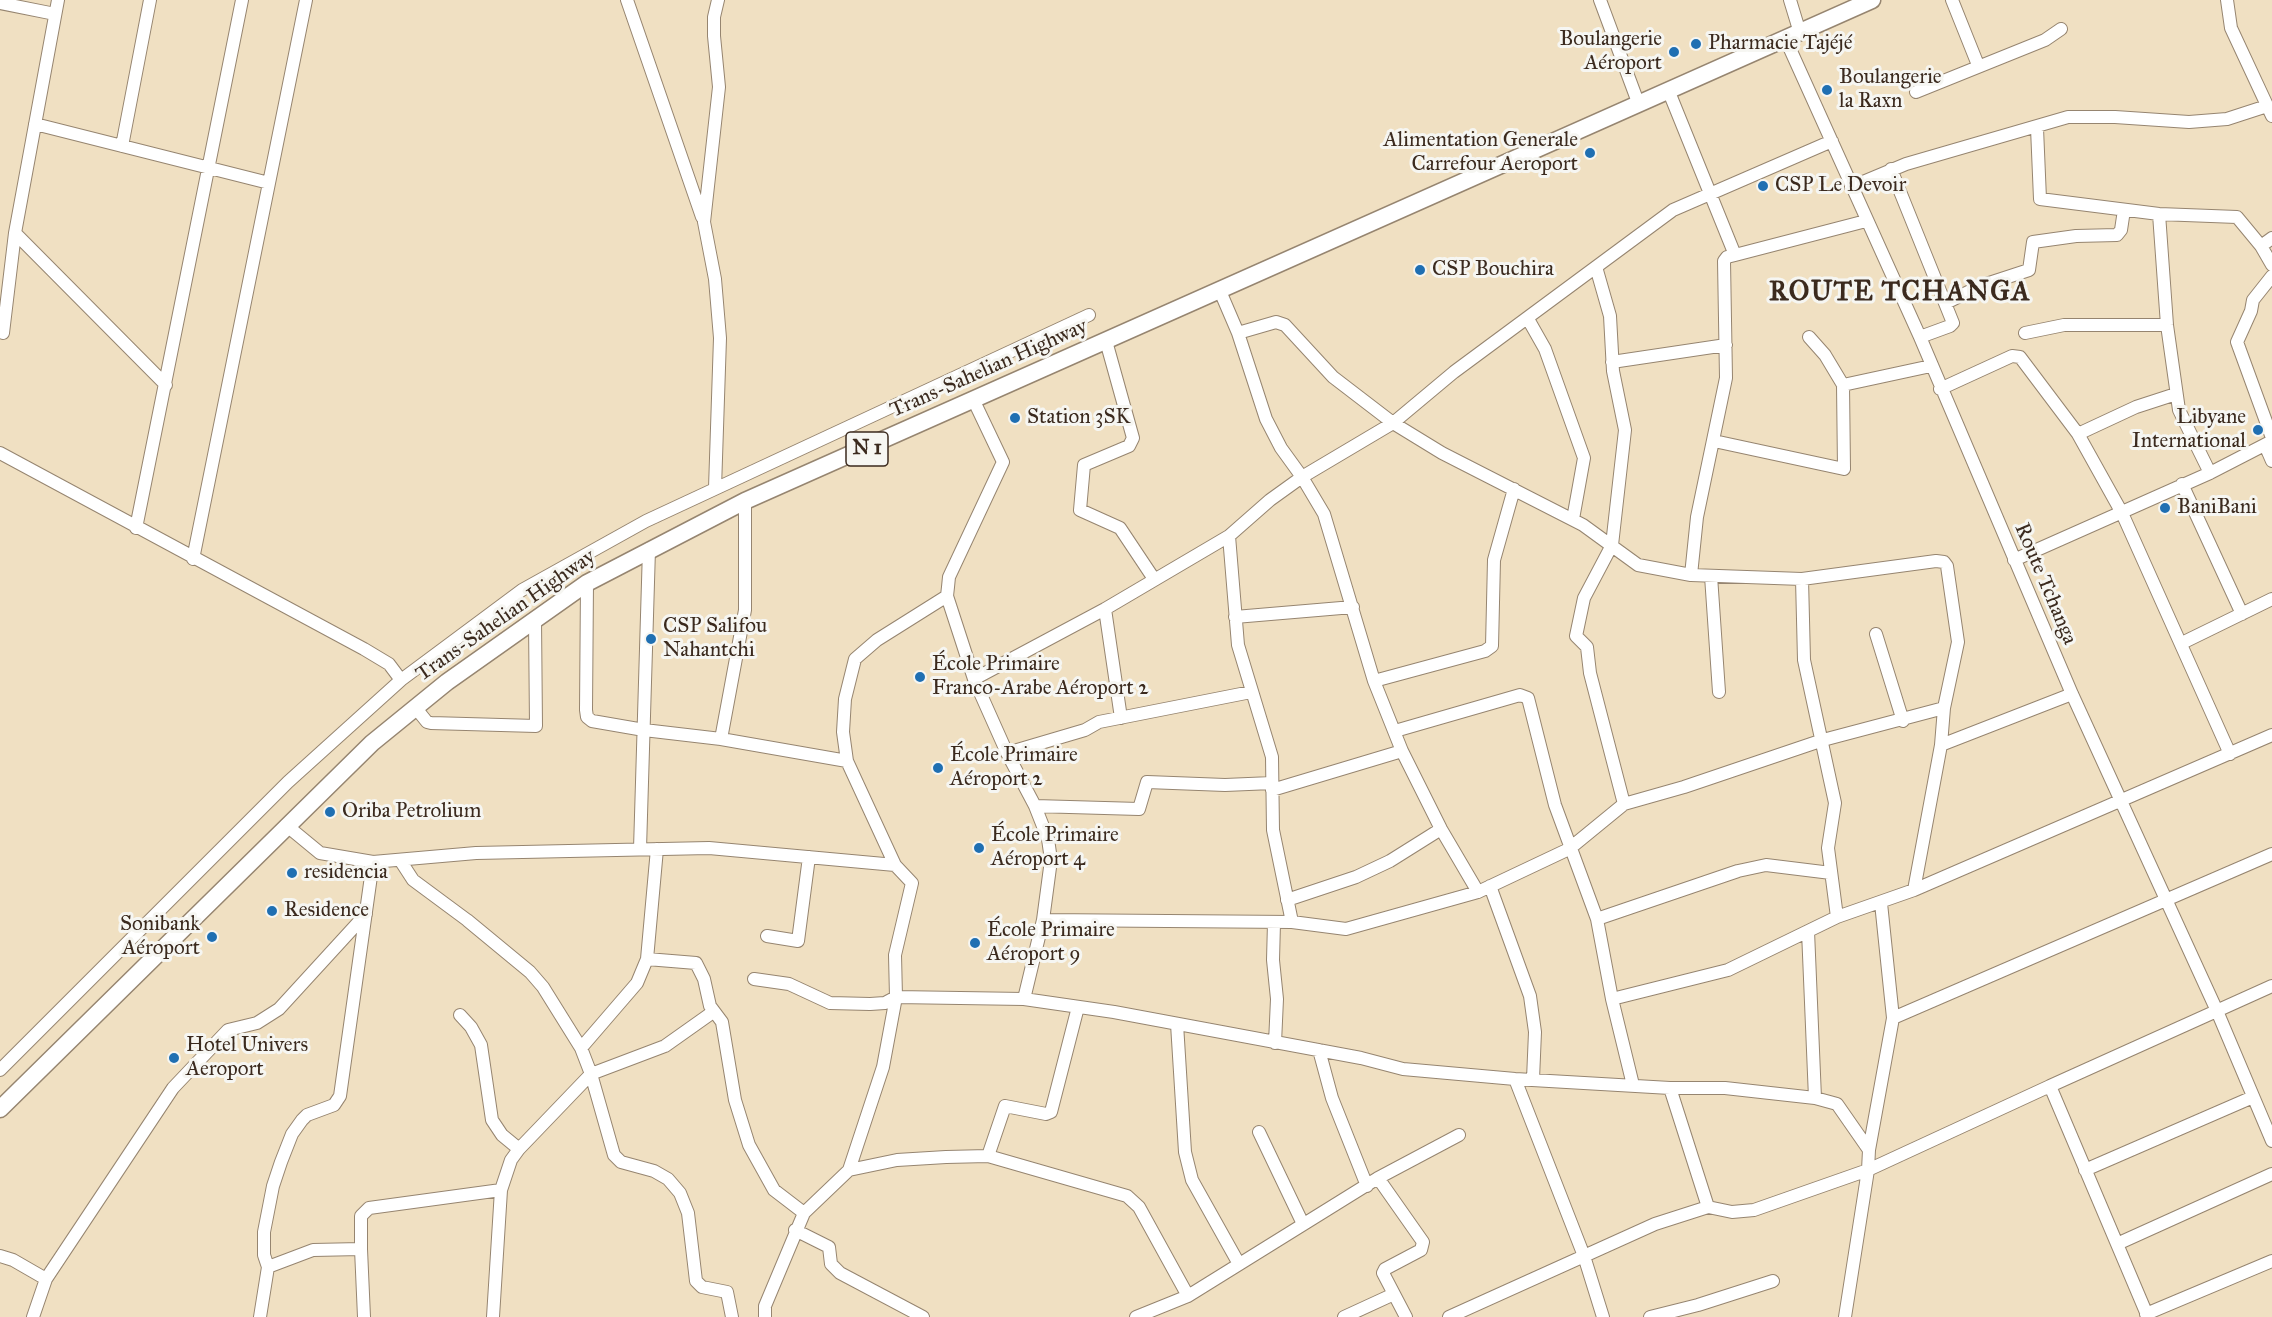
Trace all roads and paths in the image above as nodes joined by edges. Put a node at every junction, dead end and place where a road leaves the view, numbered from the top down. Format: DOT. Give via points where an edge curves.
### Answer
graph roads {
  1 [pos="58,0"];
  2 [pos="150,0"];
  3 [pos="242,0"];
  4 [pos="306,0"];
  5 [pos="627,0"];
  6 [pos="718,0"];
  7 [pos="1600,0"];
  8 [pos="1790,0"];
  9 [pos="1872,0"];
  10 [pos="1952,0"];
  11 [pos="2227,0"];
  12 [pos="0,3"];
  13 [pos="56,14"];
  14 [pos="2061,29"];
  15 [pos="1793,37"];
  16 [pos="1978,65"];
  17 [pos="1669,92"];
  18 [pos="1916,92"];
  19 [pos="1639,105"];
  20 [pos="2269,111"];
  21 [pos="35,124"];
  22 [pos="2037,128"];
  23 [pos="1832,141"];
  24 [pos="122,146"];
  25 [pos="208,168"];
  26 [pos="1890,170"];
  27 [pos="269,183"];
  28 [pos="1851,186"];
  29 [pos="1711,192"];
  30 [pos="2124,210"];
  31 [pos="2159,214"];
  32 [pos="1866,221"];
  33 [pos="704,222"];
  34 [pos="15,233"];
  35 [pos="2272,238"];
  36 [pos="2261,246"];
  37 [pos="1735,255"];
  38 [pos="2272,266"];
  39 [pos="1596,267"];
  40 [pos="2272,276"];
  41 [pos="1220,291"];
  42 [pos="1946,303"];
  43 [pos="1089,315"];
  44 [pos="1528,319"];
  45 [pos="2167,325"];
  46 [pos="0,331"];
  47 [pos="1238,333"];
  48 [pos="2025,333"];
  49 [pos="1809,337"];
  50 [pos="1920,337"];
  51 [pos="1106,341"];
  52 [pos="1726,345"];
  53 [pos="1612,362"];
  54 [pos="1931,366"];
  55 [pos="166,385"];
  56 [pos="1843,385"];
  57 [pos="1940,389"];
  58 [pos="2176,394"];
  59 [pos="973,399"];
  60 [pos="1393,423"];
  61 [pos="2078,434"];
  62 [pos="1714,441"];
  63 [pos="2270,441"];
  64 [pos="0,453"];
  65 [pos="2272,461"];
  66 [pos="2210,473"];
  67 [pos="1302,477"];
  68 [pos="2182,484"];
  69 [pos="715,488"];
  70 [pos="1514,489"];
  71 [pos="745,501"];
  72 [pos="2122,513"];
  73 [pos="1573,519"];
  74 [pos="136,528"];
  75 [pos="1229,536"];
  76 [pos="1612,545"];
  77 [pos="649,549"];
  78 [pos="193,559"];
  79 [pos="2014,560"];
  80 [pos="1691,575"];
  81 [pos="1711,576"];
  82 [pos="1154,579"];
  83 [pos="1802,579"];
  84 [pos="587,583"];
  85 [pos="947,596"];
  86 [pos="2272,599"];
  87 [pos="1353,607"];
  88 [pos="1105,609"];
  89 [pos="2242,614"];
  90 [pos="1235,617"];
  91 [pos="535,620"];
  92 [pos="1876,634"];
  93 [pos="2181,643"];
  94 [pos="974,679"];
  95 [pos="401,680"];
  96 [pos="1374,681"];
  97 [pos="1251,692"];
  98 [pos="1719,692"];
  99 [pos="2072,694"];
  100 [pos="415,707"];
  101 [pos="1944,708"];
  102 [pos="1121,718"];
  103 [pos="1903,721"];
  104 [pos="644,730"];
  105 [pos="1395,732"];
  106 [pos="2272,735"];
  107 [pos="721,739"];
  108 [pos="1823,740"];
  109 [pos="1941,745"];
  110 [pos="1402,751"];
  111 [pos="1007,753"];
  112 [pos="2230,754"];
  113 [pos="847,761"];
  114 [pos="1272,786"];
  115 [pos="2120,800"];
  116 [pos="1624,804"];
  117 [pos="1035,806"];
  118 [pos="286,825"];
  119 [pos="1441,829"];
  120 [pos="640,849"];
  121 [pos="657,849"];
  122 [pos="1569,849"];
  123 [pos="2272,854"];
  124 [pos="809,857"];
  125 [pos="400,860"];
  126 [pos="373,862"];
  127 [pos="895,865"];
  128 [pos="1831,873"];
  129 [pos="1490,886"];
  130 [pos="1914,890"];
  131 [pos="1478,892"];
  132 [pos="1287,900"];
  133 [pos="2167,900"];
  134 [pos="1881,903"];
  135 [pos="366,914"];
  136 [pos="1837,917"];
  137 [pos="1597,919"];
  138 [pos="1043,921"];
  139 [pos="1292,922"];
  140 [pos="1274,923"];
  141 [pos="1808,930"];
  142 [pos="766,936"];
  143 [pos="647,959"];
  144 [pos="754,979"];
  145 [pos="2272,986"];
  146 [pos="896,997"];
  147 [pos="1024,999"];
  148 [pos="1612,999"];
  149 [pos="1078,1007"];
  150 [pos="2217,1011"];
  151 [pos="713,1012"];
  152 [pos="460,1015"];
  153 [pos="1893,1018"];
  154 [pos="1177,1024"];
  155 [pos="1275,1043"];
  156 [pos="580,1048"];
  157 [pos="1319,1050"];
  158 [pos="0,1070"];
  159 [pos="591,1074"];
  160 [pos="1515,1079"];
  161 [pos="1533,1079"];
  162 [pos="1633,1085"];
  163 [pos="2050,1086"];
  164 [pos="1670,1088"];
  165 [pos="2253,1097"];
  166 [pos="1815,1098"];
  167 [pos="0,1109"];
  168 [pos="1259,1132"];
  169 [pos="1459,1135"];
  170 [pos="2272,1142"];
  171 [pos="519,1149"];
  172 [pos="1869,1150"];
  173 [pos="988,1155"];
  174 [pos="849,1170"];
  175 [pos="1868,1170"];
  176 [pos="2085,1170"];
  177 [pos="2272,1174"];
  178 [pos="1378,1178"];
  179 [pos="1367,1186"];
  180 [pos="501,1190"];
  181 [pos="1707,1207"];
  182 [pos="804,1213"];
  183 [pos="1304,1224"];
  184 [pos="795,1230"];
  185 [pos="2117,1244"];
  186 [pos="361,1249"];
  187 [pos="0,1256"];
  188 [pos="1584,1256"];
  189 [pos="2272,1261"];
  190 [pos="1239,1264"];
  191 [pos="268,1267"];
  192 [pos="46,1279"];
  193 [pos="1773,1281"];
  194 [pos="1394,1294"];
  195 [pos="1188,1296"];
  196 [pos="1476,1311"];
  197 [pos="765,1312"];
  198 [pos="2147,1316"];
  199 [pos="33,1317"];
  200 [pos="260,1317"];
  201 [pos="364,1317"];
  202 [pos="493,1317"];
  203 [pos="732,1317"];
  204 [pos="752,1317"];
  205 [pos="923,1317"];
  206 [pos="1136,1317"];
  207 [pos="1344,1317"];
  208 [pos="1406,1317"];
  209 [pos="1449,1317"];
  210 [pos="1603,1317"];
  211 [pos="1650,1317"];
  212 [pos="1845,1317"];
  1 -- 13 [label="street"];
  2 -- 24 [label="street"];
  3 -- 25 [label="street"];
  4 -- 27 [label="street"];
  5 -- 33 [label="street"];
  6 -- 33 [label="street" via="714,36 719,87"];
  7 -- 19 [label="street"];
  8 -- 15 [label="street, Route Tchanga"];
  9 -- 15 [label="highway, Trans-Sahelian Highway / N 1"];
  10 -- 16 [label="street"];
  11 -- 20 [label="street" via="2231,28"];
  12 -- 13 [label="street"];
  13 -- 21 [label="street"];
  14 -- 16 [label="street" via="2045,40"];
  15 -- 17 [label="highway, Trans-Sahelian Highway / N 1"];
  15 -- 23 [label="street, Route Tchanga"];
  16 -- 18 [label="street"];
  17 -- 19 [label="highway, Trans-Sahelian Highway / N 1"];
  17 -- 29 [label="street"];
  19 -- 41 [label="highway, Trans-Sahelian Highway / N 1"];
  20 -- 22 [label="street" via="2189,122 2068,117"];
  21 -- 24 [label="street"];
  21 -- 34 [label="street"];
  22 -- 26 [label="street"];
  22 -- 30 [label="street" via="2040,199"];
  23 -- 28 [label="street, Route Tchanga"];
  23 -- 29 [label="street"];
  24 -- 25 [label="street"];
  25 -- 27 [label="street"];
  25 -- 55 [label="street"];
  26 -- 28 [label="street"];
  26 -- 42 [label="street"];
  27 -- 78 [label="street"];
  28 -- 32 [label="street, Route Tchanga"];
  29 -- 37 [label="street"];
  29 -- 39 [label="street" via="1673,210"];
  30 -- 31 [label="street"];
  30 -- 42 [label="street" via="2117,235 2033,243 2029,270 1980,286"];
  31 -- 36 [label="street" via="2237,217"];
  31 -- 45 [label="street"];
  32 -- 37 [label="street"];
  32 -- 50 [label="street, Route Tchanga"];
  33 -- 69 [label="street" via="715,279 720,338"];
  34 -- 46 [label="street" via="3,333"];
  34 -- 55 [label="street"];
  35 -- 36 [label="street"];
  36 -- 38 [label="street"];
  37 -- 52 [label="street" via="1724,261"];
  39 -- 44 [label="street"];
  39 -- 53 [label="street" via="1610,315"];
  40 -- 63 [label="street" via="2253,300 2237,342"];
  41 -- 47 [label="street"];
  41 -- 51 [label="highway, Trans-Sahelian Highway / N 1"];
  42 -- 50 [label="street" via="1953,324"];
  43 -- 69 [label="street"];
  44 -- 60 [label="street" via="1454,372"];
  44 -- 73 [label="street" via="1545,349 1584,458"];
  45 -- 48 [label="street" via="2064,325"];
  45 -- 58 [label="street"];
  47 -- 60 [label="street" via="1276,322 1285,325 1333,377"];
  47 -- 67 [label="street" via="1266,419"];
  49 -- 56 [label="street"];
  50 -- 54 [label="street, Route Tchanga"];
  51 -- 59 [label="highway, Trans-Sahelian Highway / N 1"];
  51 -- 82 [label="street" via="1133,438 1129,446 1084,465 1080,510 1120,528"];
  52 -- 53 [label="street"];
  52 -- 62 [label="street" via="1726,378"];
  53 -- 76 [label="street" via="1625,430"];
  54 -- 56 [label="street"];
  54 -- 57 [label="street, Route Tchanga"];
  55 -- 74 [label="street"];
  56 -- 62 [label="street" via="1844,470"];
  57 -- 61 [label="street" via="2018,356"];
  57 -- 79 [label="street, Route Tchanga"];
  58 -- 61 [label="street" via="2136,406"];
  58 -- 66 [label="street" via="2180,412"];
  59 -- 71 [label="highway, Trans-Sahelian Highway / N 1"];
  59 -- 85 [label="street" via="1003,462 949,577"];
  60 -- 67 [label="street"];
  60 -- 70 [label="street"];
  61 -- 72 [label="street"];
  62 -- 80 [label="street" via="1697,517"];
  63 -- 65 [label="street"];
  63 -- 66 [label="street"];
  64 -- 74 [label="street"];
  66 -- 68 [label="street"];
  67 -- 75 [label="street"];
  67 -- 87 [label="street" via="1324,514"];
  68 -- 72 [label="street"];
  68 -- 89 [label="street"];
  69 -- 95 [label="street" via="646,521 522,590"];
  70 -- 73 [label="street"];
  70 -- 96 [label="street" via="1494,560 1492,646"];
  71 -- 77 [label="highway, Trans-Sahelian Highway / N 1"];
  71 -- 107 [label="street" via="745,610"];
  72 -- 79 [label="street"];
  72 -- 93 [label="street"];
  73 -- 76 [label="street"];
  74 -- 78 [label="street"];
  75 -- 82 [label="street"];
  75 -- 90 [label="street"];
  76 -- 80 [label="street" via="1638,565"];
  76 -- 116 [label="street" via="1584,598 1576,636 1587,646 1590,673"];
  77 -- 84 [label="highway, Trans-Sahelian Highway / N 1"];
  77 -- 104 [label="street"];
  78 -- 95 [label="street" via="364,649 389,664"];
  79 -- 99 [label="street, Route Tchanga"];
  80 -- 81 [label="street"];
  81 -- 83 [label="street"];
  81 -- 98 [label="street"];
  82 -- 88 [label="street"];
  83 -- 101 [label="street" via="1944,562 1959,642"];
  83 -- 108 [label="street" via="1804,660"];
  84 -- 91 [label="highway, Trans-Sahelian Highway / N 1"];
  84 -- 104 [label="street" via="587,717"];
  85 -- 94 [label="street"];
  85 -- 113 [label="street" via="877,640 855,659 845,699 843,732"];
  86 -- 89 [label="street"];
  87 -- 90 [label="street"];
  87 -- 96 [label="street"];
  88 -- 94 [label="street"];
  88 -- 102 [label="street"];
  89 -- 93 [label="street"];
  90 -- 97 [label="street"];
  91 -- 100 [label="highway, Trans-Sahelian Highway / N 1"];
  91 -- 100 [label="street" via="536,726 432,723"];
  92 -- 103 [label="street"];
  93 -- 112 [label="street"];
  94 -- 111 [label="street"];
  95 -- 158 [label="street" via="288,782"];
  96 -- 105 [label="street"];
  97 -- 102 [label="street"];
  97 -- 114 [label="street" via="1268,739"];
  99 -- 109 [label="street"];
  99 -- 115 [label="street, Route Tchanga"];
  100 -- 118 [label="highway, Trans-Sahelian Highway / N 1"];
  101 -- 103 [label="street"];
  101 -- 109 [label="street"];
  102 -- 111 [label="street"];
  103 -- 108 [label="street"];
  104 -- 107 [label="street"];
  104 -- 120 [label="street"];
  105 -- 110 [label="street"];
  105 -- 122 [label="street" via="1526,695"];
  106 -- 112 [label="street"];
  107 -- 113 [label="street"];
  108 -- 116 [label="street"];
  108 -- 128 [label="street" via="1835,803 1827,848"];
  109 -- 130 [label="street"];
  110 -- 114 [label="street"];
  110 -- 119 [label="street"];
  111 -- 117 [label="street"];
  112 -- 115 [label="street"];
  113 -- 127 [label="street"];
  114 -- 117 [label="street" via="1147,782 1139,809"];
  114 -- 132 [label="street" via="1276,853"];
  115 -- 130 [label="street"];
  115 -- 133 [label="street, Route Tchanga"];
  116 -- 122 [label="street"];
  117 -- 138 [label="street" via="1048,839 1051,860"];
  118 -- 126 [label="street" via="320,853"];
  118 -- 167 [label="highway, Trans-Sahelian Highway / N 1"];
  119 -- 131 [label="street"];
  119 -- 132 [label="street" via="1356,877"];
  120 -- 121 [label="street"];
  120 -- 125 [label="street"];
  121 -- 124 [label="street" via="708,848"];
  121 -- 143 [label="street"];
  122 -- 129 [label="street"];
  122 -- 137 [label="street"];
  123 -- 133 [label="street"];
  124 -- 127 [label="street"];
  124 -- 142 [label="street" via="798,941"];
  125 -- 126 [label="street"];
  125 -- 156 [label="street" via="413,880 530,972"];
  126 -- 135 [label="street"];
  127 -- 146 [label="street" via="912,883 895,956"];
  128 -- 136 [label="street"];
  128 -- 137 [label="street" via="1766,865"];
  129 -- 131 [label="street"];
  129 -- 161 [label="street" via="1530,996"];
  130 -- 134 [label="street"];
  131 -- 139 [label="street" via="1346,929"];
  132 -- 139 [label="street"];
  133 -- 150 [label="street, Route Tchanga"];
  133 -- 153 [label="street"];
  134 -- 136 [label="street"];
  134 -- 153 [label="street"];
  135 -- 191 [label="street" via="340,1096 334,1105 307,1115 292,1134 267,1211 264,1246"];
  135 -- 192 [label="street" via="279,1009 257,1023 228,1030 173,1088"];
  136 -- 141 [label="street"];
  137 -- 148 [label="street"];
  138 -- 140 [label="street"];
  138 -- 147 [label="street"];
  139 -- 140 [label="street"];
  140 -- 155 [label="street"];
  141 -- 148 [label="street" via="1728,970"];
  141 -- 166 [label="street"];
  143 -- 151 [label="street" via="693,961 704,979"];
  143 -- 156 [label="street" via="637,983"];
  144 -- 146 [label="street" via="789,984 830,1004 885,1003"];
  145 -- 150 [label="street"];
  146 -- 147 [label="street"];
  146 -- 174 [label="street" via="883,1067"];
  147 -- 149 [label="street"];
  148 -- 162 [label="street"];
  149 -- 154 [label="street"];
  149 -- 173 [label="street" via="1052,1112 1005,1106"];
  150 -- 163 [label="street"];
  150 -- 165 [label="street, Route Tchanga"];
  151 -- 159 [label="street" via="665,1046"];
  151 -- 182 [label="street" via="722,1022 735,1100 749,1145 774,1190"];
  152 -- 171 [label="street" via="481,1045 492,1120"];
  153 -- 172 [label="street"];
  154 -- 155 [label="street"];
  154 -- 190 [label="street" via="1185,1152 1192,1180"];
  155 -- 157 [label="street"];
  156 -- 159 [label="street"];
  157 -- 160 [label="street" via="1403,1069"];
  157 -- 179 [label="street" via="1326,1082"];
  159 -- 171 [label="street"];
  159 -- 203 [label="street" via="614,1155 621,1162 668,1179 680,1193 688,1213 696,1281 702,1287 727,1292"];
  160 -- 161 [label="street"];
  160 -- 188 [label="street"];
  161 -- 162 [label="street"];
  162 -- 164 [label="street"];
  163 -- 175 [label="street"];
  163 -- 176 [label="street"];
  164 -- 166 [label="street" via="1725,1088"];
  164 -- 181 [label="street"];
  165 -- 170 [label="street, Route Tchanga"];
  165 -- 176 [label="street"];
  166 -- 172 [label="street" via="1837,1104"];
  168 -- 183 [label="street"];
  169 -- 178 [label="street"];
  171 -- 180 [label="street"];
  172 -- 175 [label="street"];
  173 -- 174 [label="street" via="897,1160"];
  173 -- 195 [label="street" via="1127,1196 1138,1207"];
  174 -- 182 [label="street"];
  175 -- 181 [label="street" via="1754,1210 1732,1212"];
  175 -- 212 [label="street"];
  176 -- 185 [label="street"];
  177 -- 185 [label="street"];
  178 -- 179 [label="street"];
  178 -- 194 [label="street" via="1423,1242 1421,1250 1383,1271"];
  179 -- 183 [label="street"];
  180 -- 186 [label="street" via="369,1208 361,1216"];
  180 -- 202 [label="street"];
  181 -- 188 [label="street" via="1655,1224"];
  182 -- 184 [label="street"];
  183 -- 190 [label="street"];
  184 -- 197 [label="street"];
  184 -- 205 [label="street" via="829,1246 831,1264 840,1273"];
  185 -- 198 [label="street"];
  186 -- 191 [label="street" via="314,1250"];
  186 -- 201 [label="street"];
  187 -- 192 [label="street"];
  188 -- 196 [label="street"];
  188 -- 210 [label="street"];
  189 -- 198 [label="street"];
  190 -- 195 [label="street"];
  191 -- 200 [label="street"];
  192 -- 199 [label="street"];
  193 -- 211 [label="street"];
  194 -- 207 [label="street"];
  194 -- 208 [label="street"];
  195 -- 206 [label="street"];
  196 -- 209 [label="street"];
  197 -- 204 [label="street"];
}
